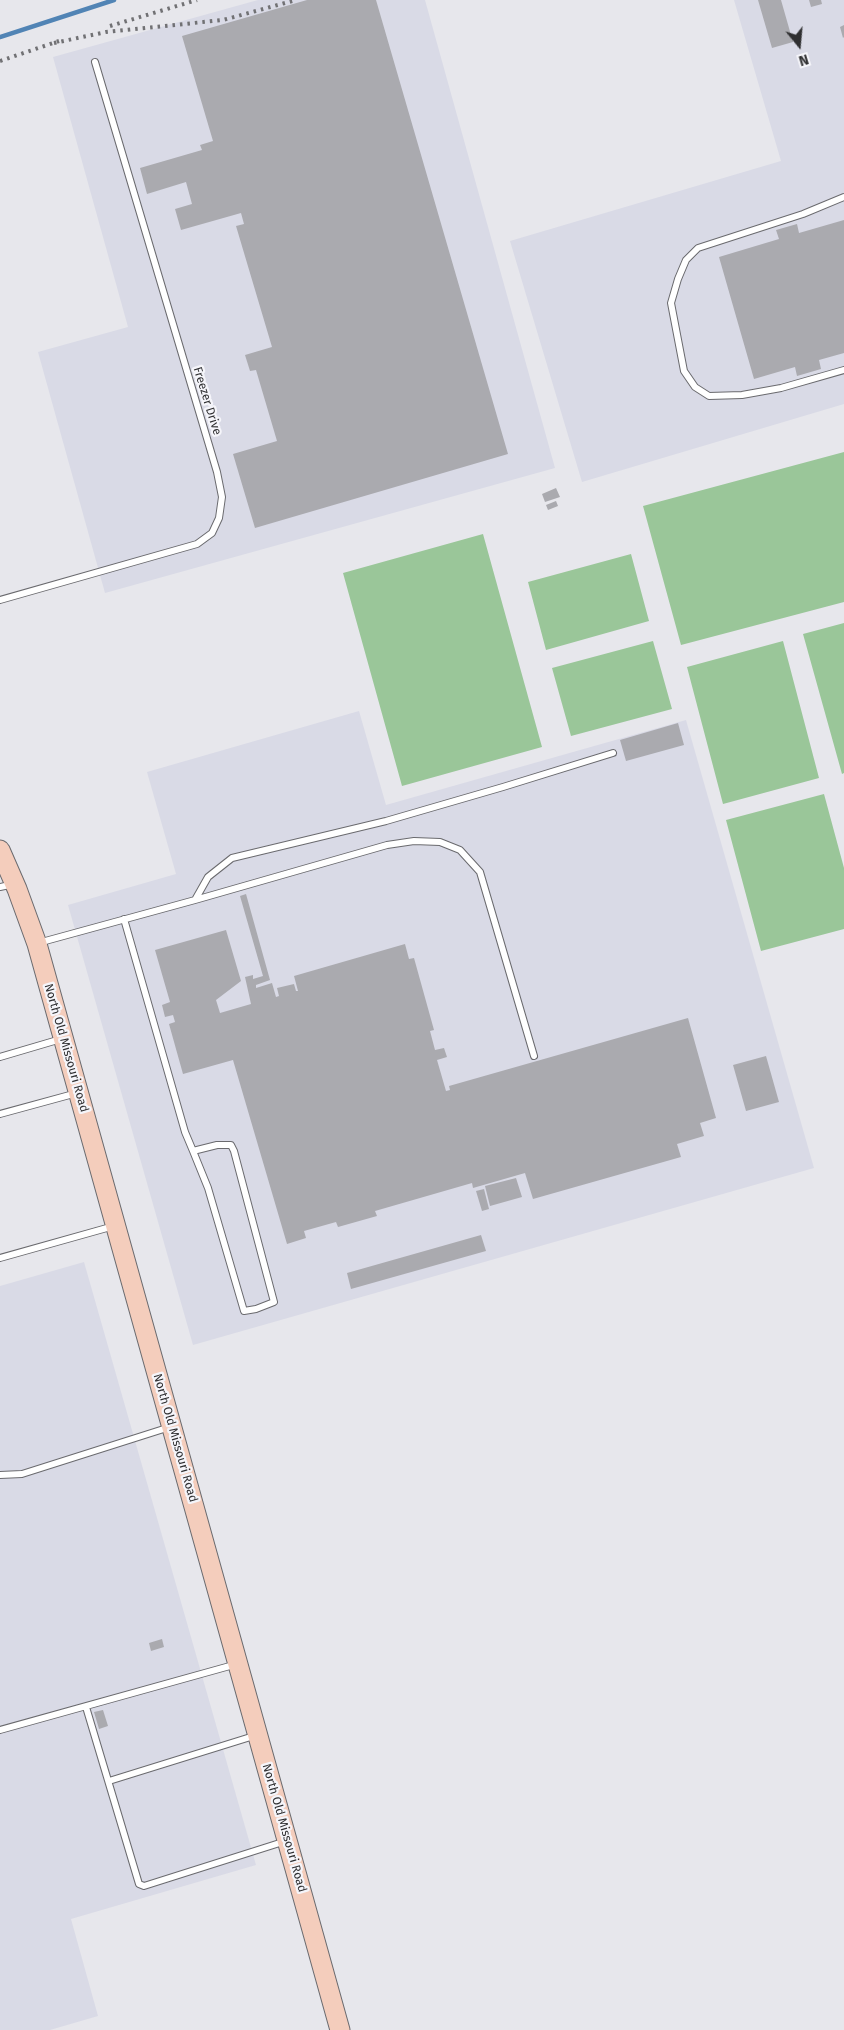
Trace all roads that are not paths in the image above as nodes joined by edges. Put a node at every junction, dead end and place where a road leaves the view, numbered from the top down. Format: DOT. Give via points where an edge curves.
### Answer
graph roads {
  1 [pos="95,62"];
  2 [pos="844,197"];
  3 [pos="844,370"];
  4 [pos="0,600"];
  5 [pos="613,753"];
  6 [pos="0,850"];
  7 [pos="8,885"];
  8 [pos="194,900"];
  9 [pos="124,919"];
  10 [pos="37,944"];
  11 [pos="63,1039"];
  12 [pos="0,1056"];
  13 [pos="534,1056"];
  14 [pos="78,1093"];
  15 [pos="0,1114"];
  16 [pos="193,1152"];
  17 [pos="116,1226"];
  18 [pos="0,1258"];
  19 [pos="172,1426"];
  20 [pos="0,1476"];
  21 [pos="238,1664"];
  22 [pos="86,1707"];
  23 [pos="0,1730"];
  24 [pos="258,1735"];
  25 [pos="108,1781"];
  26 [pos="287,1841"];
  27 [pos="340,2030"];
  1 -- 4 [label="lane, Freezer Drive" via="217,472 222,497 219,518 212,533 197,544"];
  2 -- 3 [label="lane" via="803,214 698,248 686,260 672,303 684,371 695,387 709,396 742,395 781,388"];
  5 -- 8 [label="lane" via="386,821 232,858 208,877"];
  6 -- 7 [label="main road, North Old Missouri Road"];
  7 -- 10 [label="main road, North Old Missouri Road"];
  8 -- 9 [label="lane"];
  8 -- 13 [label="lane" via="414,841 440,842 460,850 480,872"];
  9 -- 10 [label="lane"];
  9 -- 16 [label="lane"];
  10 -- 11 [label="main road, North Old Missouri Road"];
  11 -- 12 [label="lane"];
  11 -- 14 [label="main road, North Old Missouri Road"];
  14 -- 15 [label="lane"];
  14 -- 17 [label="main road, North Old Missouri Road"];
  16 -- 16 [label="lane" via="208,1188 244,1312 274,1302 234,1151 230,1145 217,1145"];
  17 -- 18 [label="lane"];
  17 -- 19 [label="main road, North Old Missouri Road"];
  19 -- 20 [label="lane" via="22,1474"];
  19 -- 21 [label="main road, North Old Missouri Road"];
  21 -- 22 [label="lane"];
  21 -- 24 [label="main road, North Old Missouri Road"];
  22 -- 23 [label="lane"];
  22 -- 25 [label="lane"];
  24 -- 25 [label="lane"];
  24 -- 26 [label="main road, North Old Missouri Road"];
  25 -- 26 [label="lane" via="139,1884 144,1886"];
  26 -- 27 [label="main road, North Old Missouri Road"];
}
